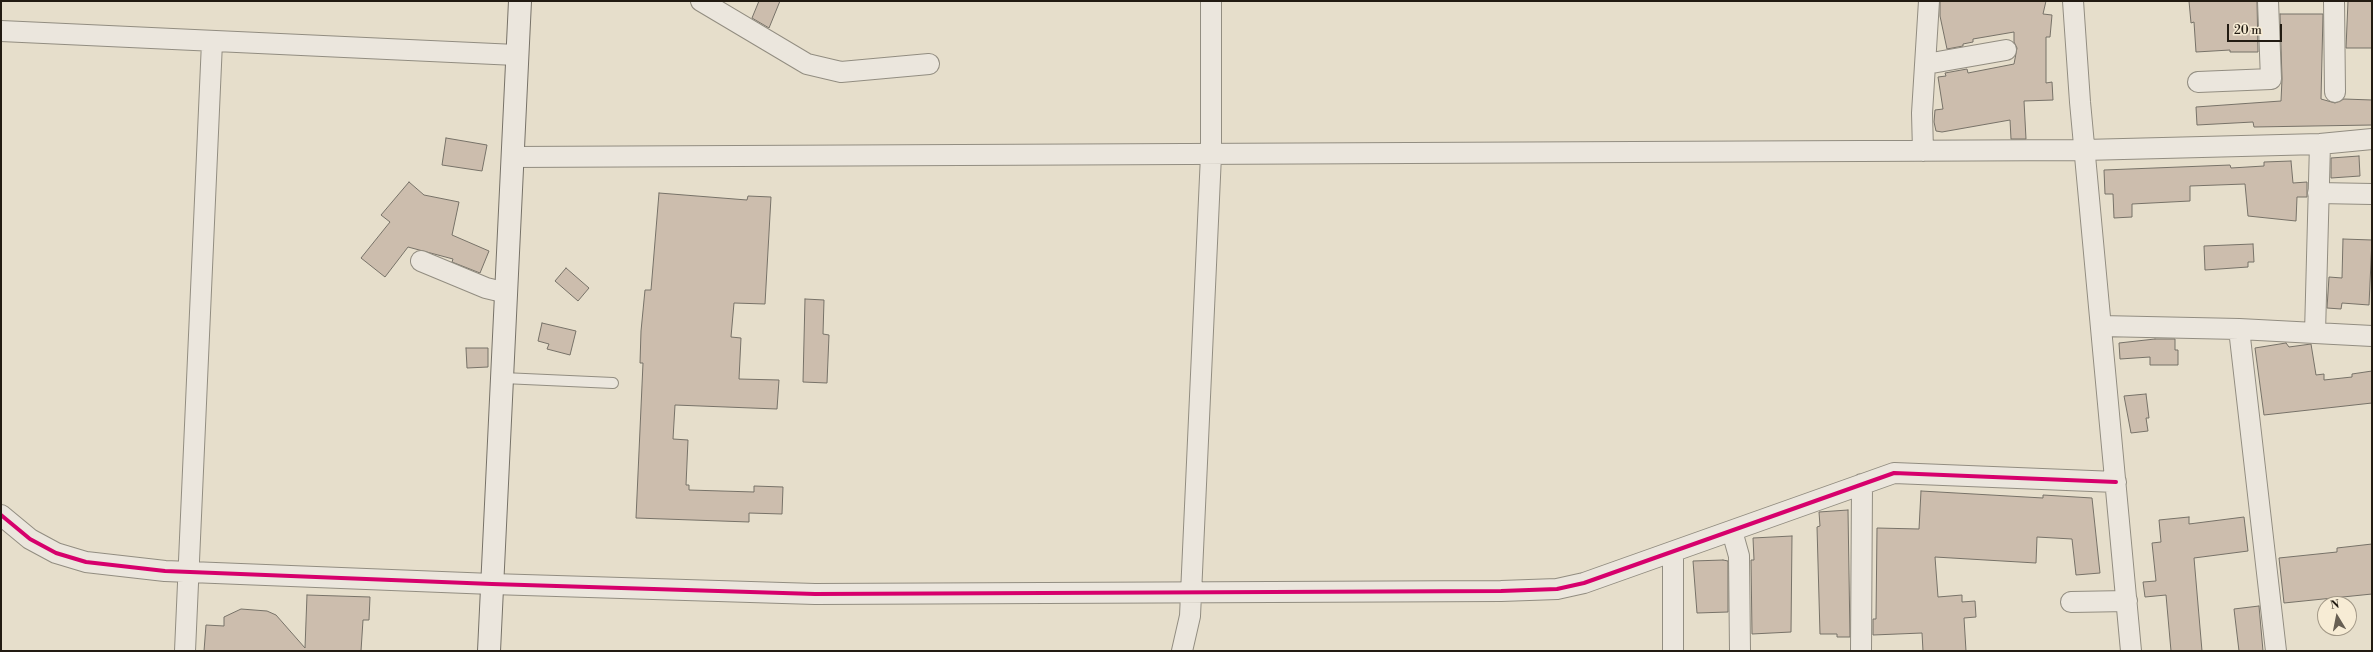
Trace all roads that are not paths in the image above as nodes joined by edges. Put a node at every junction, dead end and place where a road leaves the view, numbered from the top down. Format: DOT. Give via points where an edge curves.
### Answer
graph roads {
  1 [pos="520,1"];
  2 [pos="701,1"];
  3 [pos="1211,1"];
  4 [pos="1929,1"];
  5 [pos="2073,1"];
  6 [pos="2268,1"];
  7 [pos="2334,1"];
  8 [pos="1,31"];
  9 [pos="212,42"];
  10 [pos="2006,50"];
  11 [pos="516,55"];
  12 [pos="929,64"];
  13 [pos="1926,64"];
  14 [pos="2198,82"];
  15 [pos="2335,92"];
  16 [pos="2372,139"];
  17 [pos="2320,144"];
  18 [pos="2084,150"];
  19 [pos="1923,151"];
  20 [pos="1211,155"];
  21 [pos="512,157"];
  22 [pos="2318,193"];
  23 [pos="2372,194"];
  24 [pos="421,261"];
  25 [pos="507,293"];
  26 [pos="2101,326"];
  27 [pos="2239,329"];
  28 [pos="2315,333"];
  29 [pos="2372,336"];
  30 [pos="503,378"];
  31 [pos="614,383"];
  32 [pos="2116,482"];
  33 [pos="1862,484"];
  34 [pos="1,515"];
  35 [pos="1732,531"];
  36 [pos="1673,552"];
  37 [pos="189,572"];
  38 [pos="492,584"];
  39 [pos="1191,592"];
  40 [pos="2127,601"];
  41 [pos="2071,602"];
  42 [pos="185,651"];
  43 [pos="489,651"];
  44 [pos="1182,651"];
  45 [pos="1673,651"];
  46 [pos="1740,651"];
  47 [pos="1861,651"];
  48 [pos="2132,651"];
  49 [pos="2276,651"];
  1 -- 11 [label="street"];
  2 -- 12 [label="street" via="807,64 841,72"];
  3 -- 20 [label="street"];
  4 -- 13 [label="street"];
  5 -- 18 [label="street"];
  6 -- 14 [label="street" via="2271,79"];
  7 -- 15 [label="street"];
  8 -- 9 [label="street"];
  9 -- 11 [label="street"];
  9 -- 37 [label="street"];
  10 -- 13 [label="street"];
  11 -- 21 [label="street"];
  13 -- 19 [label="street" via="1922,113"];
  16 -- 17 [label="street"];
  17 -- 18 [label="street"];
  17 -- 22 [label="street"];
  18 -- 19 [label="street"];
  18 -- 26 [label="street"];
  19 -- 20 [label="street"];
  20 -- 21 [label="street"];
  20 -- 39 [label="street"];
  21 -- 25 [label="street"];
  22 -- 23 [label="street"];
  22 -- 28 [label="street"];
  24 -- 25 [label="street" via="486,288"];
  25 -- 30 [label="street"];
  26 -- 27 [label="street"];
  26 -- 32 [label="street"];
  27 -- 28 [label="street"];
  27 -- 49 [label="street"];
  28 -- 29 [label="street"];
  30 -- 31 [label="lane"];
  30 -- 38 [label="street"];
  32 -- 33 [label="street" via="1894,473"];
  32 -- 40 [label="street"];
  33 -- 35 [label="street"];
  33 -- 47 [label="street"];
  34 -- 37 [label="street" via="30,540 86,562"];
  35 -- 36 [label="street"];
  35 -- 46 [label="street" via="1739,556"];
  36 -- 39 [label="street" via="1584,583 1558,589"];
  36 -- 45 [label="street"];
  37 -- 38 [label="street"];
  37 -- 42 [label="street"];
  38 -- 39 [label="street" via="815,594"];
  38 -- 43 [label="street"];
  39 -- 44 [label="street" via="1190,616"];
  40 -- 41 [label="street"];
  40 -- 48 [label="street"];
}
